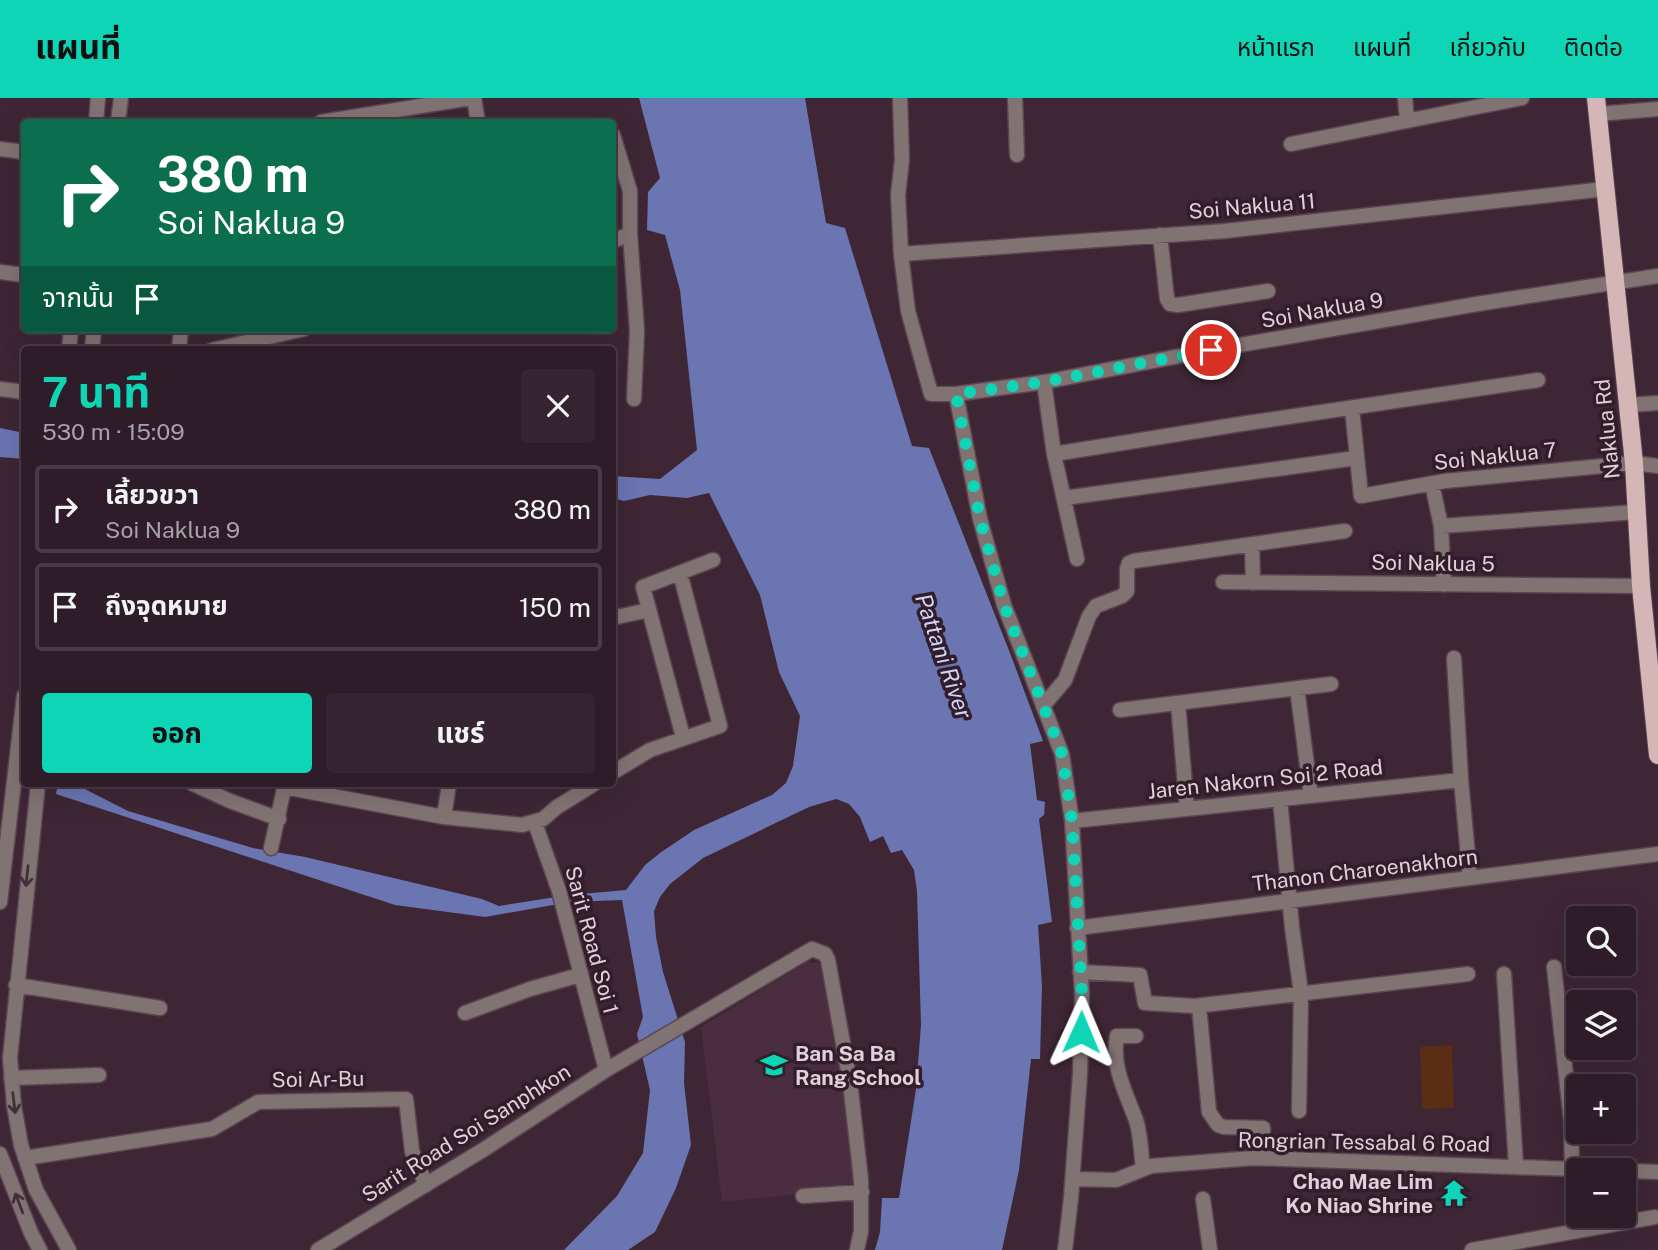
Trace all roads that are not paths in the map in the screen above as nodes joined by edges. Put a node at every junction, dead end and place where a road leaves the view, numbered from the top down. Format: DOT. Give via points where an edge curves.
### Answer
graph roads {
  1 [pos="98,98"];
  2 [pos="121,98"];
  3 [pos="473,98"];
  4 [pos="901,98"];
  5 [pos="1015,98"];
  6 [pos="1405,98"];
  7 [pos="1522,98"];
  8 [pos="1597,106"];
  9 [pos="1658,109"];
  10 [pos="96,119"];
  11 [pos="118,119"];
  12 [pos="349,119"];
  13 [pos="477,119"];
  14 [pos="1407,121"];
  15 [pos="616,142"];
  16 [pos="1291,144"];
  17 [pos="0,149"];
  18 [pos="21,152"];
  19 [pos="1017,155"];
  20 [pos="1605,189"];
  21 [pos="630,234"];
  22 [pos="1160,235"];
  23 [pos="616,239"];
  24 [pos="901,254"];
  25 [pos="0,272"];
  26 [pos="21,275"];
  27 [pos="1658,276"];
  28 [pos="1614,284"];
  29 [pos="1268,291"];
  30 [pos="284,333"];
  31 [pos="234,346"];
  32 [pos="1538,380"];
  33 [pos="1044,382"];
  34 [pos="0,389"];
  35 [pos="21,392"];
  36 [pos="956,394"];
  37 [pos="634,399"];
  38 [pos="1658,403"];
  39 [pos="1628,405"];
  40 [pos="1352,408"];
  41 [pos="1054,454"];
  42 [pos="1349,458"];
  43 [pos="1634,463"];
  44 [pos="1658,466"];
  45 [pos="1432,484"];
  46 [pos="1064,498"];
  47 [pos="1637,512"];
  48 [pos="1441,526"];
  49 [pos="1345,530"];
  50 [pos="1252,544"];
  51 [pos="1077,559"];
  52 [pos="713,560"];
  53 [pos="680,573"];
  54 [pos="1223,582"];
  55 [pos="1253,583"];
  56 [pos="1444,585"];
  57 [pos="1642,586"];
  58 [pos="649,610"];
  59 [pos="616,617"];
  60 [pos="1653,650"];
  61 [pos="1454,658"];
  62 [pos="1331,684"];
  63 [pos="1297,688"];
  64 [pos="1178,703"];
  65 [pos="1043,706"];
  66 [pos="1119,710"];
  67 [pos="21,715"];
  68 [pos="683,737"];
  69 [pos="1658,755"];
  70 [pos="616,771"];
  71 [pos="1461,780"];
  72 [pos="38,787"];
  73 [pos="198,787"];
  74 [pos="285,787"];
  75 [pos="290,787"];
  76 [pos="449,787"];
  77 [pos="590,787"];
  78 [pos="1311,796"];
  79 [pos="1280,799"];
  80 [pos="1187,808"];
  81 [pos="444,817"];
  82 [pos="279,819"];
  83 [pos="1072,821"];
  84 [pos="4,823"];
  85 [pos="536,823"];
  86 [pos="32,831"];
  87 [pos="271,848"];
  88 [pos="1658,854"];
  89 [pos="1470,878"];
  90 [pos="0,901"];
  91 [pos="1289,901"];
  92 [pos="1077,928"];
  93 [pos="1554,967"];
  94 [pos="1080,972"];
  95 [pos="1468,974"];
  96 [pos="1504,974"];
  97 [pos="580,975"];
  98 [pos="16,985"];
  99 [pos="1301,993"];
  100 [pos="1199,1006"];
  101 [pos="160,1009"];
  102 [pos="466,1013"];
  103 [pos="1136,1036"];
  104 [pos="606,1070"];
  105 [pos="99,1074"];
  106 [pos="11,1078"];
  107 [pos="1298,1111"];
  108 [pos="23,1151"];
  109 [pos="0,1153"];
  110 [pos="1263,1158"];
  111 [pos="1572,1158"];
  112 [pos="1516,1166"];
  113 [pos="1566,1168"];
  114 [pos="1143,1169"];
  115 [pos="1636,1171"];
  116 [pos="1658,1172"];
  117 [pos="1073,1180"];
  118 [pos="426,1185"];
  119 [pos="862,1192"];
  120 [pos="803,1196"];
  121 [pos="1203,1199"];
  122 [pos="1655,1217"];
  123 [pos="40,1250"];
  124 [pos="69,1250"];
  125 [pos="318,1250"];
  126 [pos="857,1250"];
  127 [pos="1065,1250"];
  128 [pos="1210,1250"];
  129 [pos="1472,1250"];
  1 -- 10 [label="street"];
  2 -- 11 [label="street"];
  3 -- 12 [label="street"];
  3 -- 13 [label="street"];
  4 -- 24 [label="street"];
  5 -- 19 [label="street"];
  6 -- 14 [label="street"];
  7 -- 14 [label="street"];
  8 -- 9 [label="street"];
  8 -- 20 [label="main road, Naklua Rd"];
  14 -- 16 [label="street"];
  15 -- 21 [label="street" via="629,191"];
  17 -- 18 [label="street"];
  20 -- 22 [label="street, Soi Naklua 11"];
  20 -- 28 [label="main road, Naklua Rd"];
  21 -- 23 [label="street"];
  21 -- 37 [label="street" via="637,331"];
  22 -- 24 [label="street, Soi Naklua 11"];
  22 -- 29 [label="street" via="1170,304"];
  24 -- 36 [label="street, Soi Naklua 9" via="908,311 931,394"];
  25 -- 26 [label="street"];
  27 -- 28 [label="street, Soi Naklua 9"];
  28 -- 33 [label="street, Soi Naklua 9"];
  28 -- 39 [label="main road, Naklua Rd"];
  30 -- 31 [label="street"];
  32 -- 40 [label="street"];
  33 -- 36 [label="street, Soi Naklua 9"];
  33 -- 41 [label="street"];
  34 -- 35 [label="street"];
  36 -- 65 [label="street" via="980,519 1004,605"];
  38 -- 39 [label="street"];
  39 -- 43 [label="main road, Naklua Rd"];
  40 -- 41 [label="street"];
  40 -- 45 [label="street, Soi Naklua 7" via="1361,496"];
  41 -- 46 [label="street"];
  42 -- 46 [label="street"];
  43 -- 44 [label="street, Soi Naklua 7"];
  43 -- 45 [label="street, Soi Naklua 7"];
  43 -- 47 [label="main road, Naklua Rd"];
  45 -- 48 [label="street"];
  46 -- 51 [label="street"];
  47 -- 48 [label="street"];
  47 -- 57 [label="main road, Naklua Rd"];
  48 -- 56 [label="street"];
  49 -- 50 [label="street"];
  50 -- 55 [label="street"];
  50 -- 65 [label="street" via="1129,563 1127,592 1096,606 1065,680"];
  52 -- 53 [label="street"];
  53 -- 58 [label="street" via="643,587"];
  53 -- 68 [label="street" via="720,726"];
  54 -- 55 [label="street, Soi Naklua 5"];
  55 -- 56 [label="street, Soi Naklua 5"];
  56 -- 57 [label="street, Soi Naklua 5"];
  57 -- 60 [label="main road, Naklua Rd"];
  58 -- 59 [label="street"];
  58 -- 68 [label="street"];
  60 -- 69 [label="main road, Naklua Rd"];
  61 -- 71 [label="street"];
  62 -- 63 [label="street"];
  63 -- 64 [label="street"];
  63 -- 78 [label="street"];
  64 -- 66 [label="street"];
  64 -- 80 [label="street"];
  65 -- 83 [label="street" via="1062,754"];
  67 -- 84 [label="street"];
  68 -- 70 [label="street"];
  71 -- 78 [label="street, Jaren Nakorn Soi 2 Road"];
  71 -- 89 [label="street"];
  72 -- 86 [label="street"];
  73 -- 82 [label="street"];
  74 -- 82 [label="street"];
  75 -- 81 [label="street"];
  76 -- 81 [label="street"];
  77 -- 85 [label="street"];
  78 -- 79 [label="street, Jaren Nakorn Soi 2 Road"];
  79 -- 80 [label="street, Jaren Nakorn Soi 2 Road"];
  79 -- 91 [label="street"];
  80 -- 83 [label="street, Jaren Nakorn Soi 2 Road"];
  81 -- 85 [label="street"];
  82 -- 87 [label="street"];
  83 -- 92 [label="street"];
  84 -- 86 [label="street"];
  84 -- 90 [label="street"];
  85 -- 97 [label="street, Sarit Road Soi 1"];
  86 -- 98 [label="street, one-way"];
  88 -- 89 [label="street, Thanon Charoenakhorn"];
  89 -- 91 [label="street, Thanon Charoenakhorn"];
  91 -- 92 [label="street, Thanon Charoenakhorn"];
  91 -- 99 [label="street"];
  92 -- 94 [label="street"];
  93 -- 111 [label="street"];
  94 -- 100 [label="street" via="1140,975 1145,1003"];
  94 -- 117 [label="street"];
  95 -- 99 [label="street"];
  96 -- 112 [label="street"];
  97 -- 102 [label="street"];
  97 -- 104 [label="street, Sarit Road Soi 1"];
  98 -- 101 [label="street"];
  98 -- 106 [label="street"];
  99 -- 100 [label="street"];
  99 -- 107 [label="street"];
  100 -- 110 [label="street" via="1209,1112 1218,1125 1263,1128"];
  103 -- 114 [label="street" via="1116,1036 1115,1043 1120,1082 1136,1122"];
  104 -- 118 [label="street, Sarit Road Soi Sanphkon"];
  104 -- 119 [label="street, Sarit Road Soi Sanphkon" via="806,951 818,950 828,960 850,1082"];
  105 -- 106 [label="street"];
  106 -- 108 [label="street, one-way"];
  108 -- 109 [label="street"];
  108 -- 118 [label="street, Soi Ar-Bu" via="212,1129 258,1101 406,1099 411,1152"];
  108 -- 124 [label="street" via="36,1190"];
  123 -- 109 [label="street, one-way"];
  110 -- 112 [label="street, Rongrian Tessabal 6 Road"];
  110 -- 114 [label="street, Rongrian Tessabal 6 Road"];
  112 -- 113 [label="street, Rongrian Tessabal 6 Road"];
  114 -- 117 [label="street, Rongrian Tessabal 6 Road" via="1116,1180"];
  115 -- 116 [label="street, Rongrian Tessabal 6 Road"];
  117 -- 127 [label="street"];
  118 -- 125 [label="street, Sarit Road Soi Sanphkon"];
  119 -- 120 [label="street"];
  119 -- 126 [label="street"];
  121 -- 128 [label="street"];
  122 -- 129 [label="street"];
}
